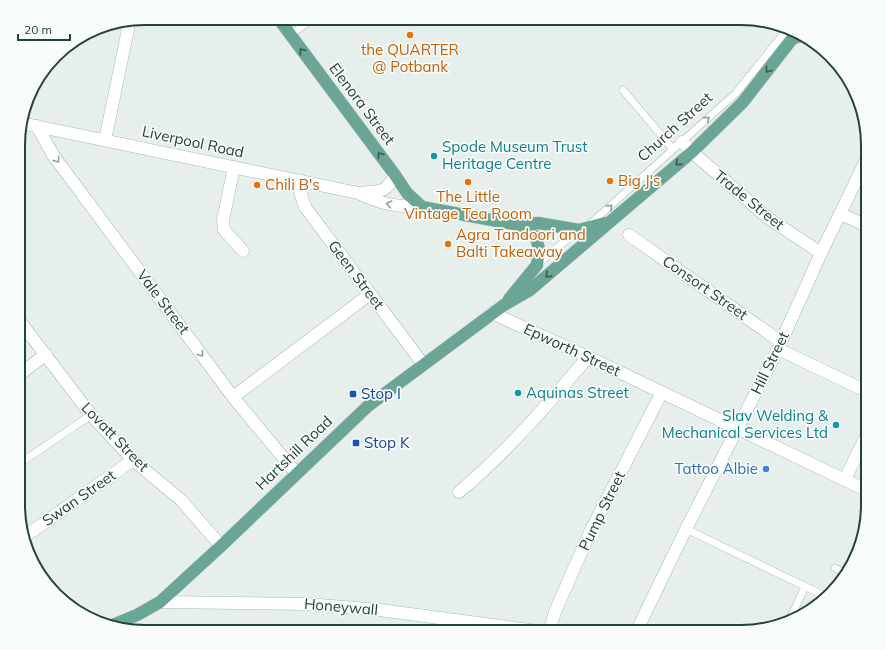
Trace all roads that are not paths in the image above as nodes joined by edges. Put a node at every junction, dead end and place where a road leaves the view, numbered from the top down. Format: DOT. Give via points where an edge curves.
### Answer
graph roads {
  1 [pos="283,25"];
  2 [pos="304,25"];
  3 [pos="129,26"];
  4 [pos="290,35"];
  5 [pos="792,36"];
  6 [pos="792,37"];
  7 [pos="624,90"];
  8 [pos="27,124"];
  9 [pos="38,126"];
  10 [pos="105,140"];
  11 [pos="682,142"];
  12 [pos="692,152"];
  13 [pos="234,167"];
  14 [pos="861,170"];
  15 [pos="395,175"];
  16 [pos="301,181"];
  17 [pos="358,193"];
  18 [pos="422,207"];
  19 [pos="840,214"];
  20 [pos="609,222"];
  21 [pos="861,223"];
  22 [pos="519,225"];
  23 [pos="579,230"];
  24 [pos="629,235"];
  25 [pos="243,251"];
  26 [pos="821,253"];
  27 [pos="536,265"];
  28 [pos="370,294"];
  29 [pos="504,305"];
  30 [pos="492,313"];
  31 [pos="25,328"];
  32 [pos="780,345"];
  33 [pos="46,354"];
  34 [pos="588,357"];
  35 [pos="424,364"];
  36 [pos="25,370"];
  37 [pos="861,388"];
  38 [pos="662,392"];
  39 [pos="234,397"];
  40 [pos="91,415"];
  41 [pos="738,428"];
  42 [pos="861,446"];
  43 [pos="25,460"];
  44 [pos="133,460"];
  45 [pos="296,473"];
  46 [pos="845,479"];
  47 [pos="861,487"];
  48 [pos="459,492"];
  49 [pos="686,529"];
  50 [pos="28,534"];
  51 [pos="221,546"];
  52 [pos="835,568"];
  53 [pos="841,571"];
  54 [pos="805,586"];
  55 [pos="821,594"];
  56 [pos="160,602"];
  57 [pos="792,614"];
  58 [pos="119,622"];
  59 [pos="493,625"];
  60 [pos="551,625"];
  61 [pos="639,625"];
  1 -- 4 [label="main road, Elenora Street"];
  2 -- 4 [label="lane"];
  3 -- 10 [label="street"];
  15 -- 4 [label="main road, Elenora Street, one-way"];
  11 -- 5 [label="lane, Church Street, one-way" via="736,93"];
  6 -- 12 [label="main road, Church Street, one-way" via="743,102"];
  7 -- 11 [label="lane" via="672,148"];
  8 -- 9 [label="street, Liverpool Road"];
  9 -- 10 [label="street, Liverpool Road"];
  9 -- 39 [label="street, Vale Street, one-way" via="53,154"];
  10 -- 13 [label="street, Liverpool Road"];
  11 -- 12 [label="street, Trade Street"];
  23 -- 11 [label="lane, Church Street, one-way" via="592,224"];
  12 -- 20 [label="main road, Church Street, one-way"];
  12 -- 26 [label="street, Trade Street" via="768,218"];
  13 -- 16 [label="street, Liverpool Road"];
  13 -- 25 [label="street" via="223,220 224,230"];
  14 -- 19 [label="street, Hill Street"];
  15 -- 17 [label="street, Liverpool Road" via="389,186 381,191"];
  15 -- 18 [label="main road, Elenora Street" via="407,193"];
  16 -- 17 [label="street, Liverpool Road"];
  16 -- 28 [label="street, Geen Street" via="300,192 305,207"];
  18 -- 17 [label="street, Liverpool Road, one-way" via="402,207 373,201"];
  18 -- 22 [label="main road, Liverpool Road"];
  19 -- 21 [label="street"];
  19 -- 26 [label="street, Hill Street"];
  20 -- 23 [label="main road, Church Street"];
  20 -- 29 [label="main road, Hartshill Road, one-way" via="530,290"];
  22 -- 23 [label="main road, Liverpool Road" via="538,223"];
  22 -- 27 [label="main road, Liverpool Road" via="536,237 539,249"];
  23 -- 27 [label="lane"];
  24 -- 32 [label="street, Consort Street"];
  26 -- 32 [label="street, Hill Street"];
  27 -- 29 [label="main road, Hartshill Road"];
  28 -- 35 [label="street, Geen Street"];
  28 -- 39 [label="street"];
  29 -- 30 [label="main road, Hartshill Road"];
  30 -- 34 [label="street, Epworth Street"];
  30 -- 35 [label="main road, Hartshill Road"];
  31 -- 33 [label="street, Lovatt Street"];
  32 -- 37 [label="street, Consort Street"];
  32 -- 41 [label="street, Hill Street"];
  33 -- 36 [label="street"];
  33 -- 40 [label="street, Lovatt Street"];
  34 -- 38 [label="street, Epworth Street"];
  34 -- 48 [label="street" via="520,435"];
  35 -- 45 [label="main road, Hartshill Road" via="368,406"];
  38 -- 41 [label="street, Epworth Street"];
  38 -- 60 [label="street, Pump Street" via="590,532"];
  39 -- 45 [label="street, Vale Street"];
  40 -- 43 [label="lane"];
  40 -- 44 [label="street, Lovatt Street"];
  41 -- 46 [label="street, Epworth Street"];
  41 -- 49 [label="street, Hill Street"];
  42 -- 46 [label="street"];
  44 -- 50 [label="street, Swan Street"];
  44 -- 51 [label="street, Lovatt Street" via="181,500"];
  45 -- 51 [label="main road, Hartshill Road"];
  46 -- 47 [label="street, Epworth Street"];
  49 -- 54 [label="lane"];
  49 -- 61 [label="street, Hill Street"];
  51 -- 56 [label="main road, Hartshill Road"];
  52 -- 53 [label="lane"];
  54 -- 55 [label="lane"];
  54 -- 57 [label="lane"];
  56 -- 58 [label="main road, Hartshill Road"];
  56 -- 59 [label="street, Honeywall" via="307,604 380,610"];
}
